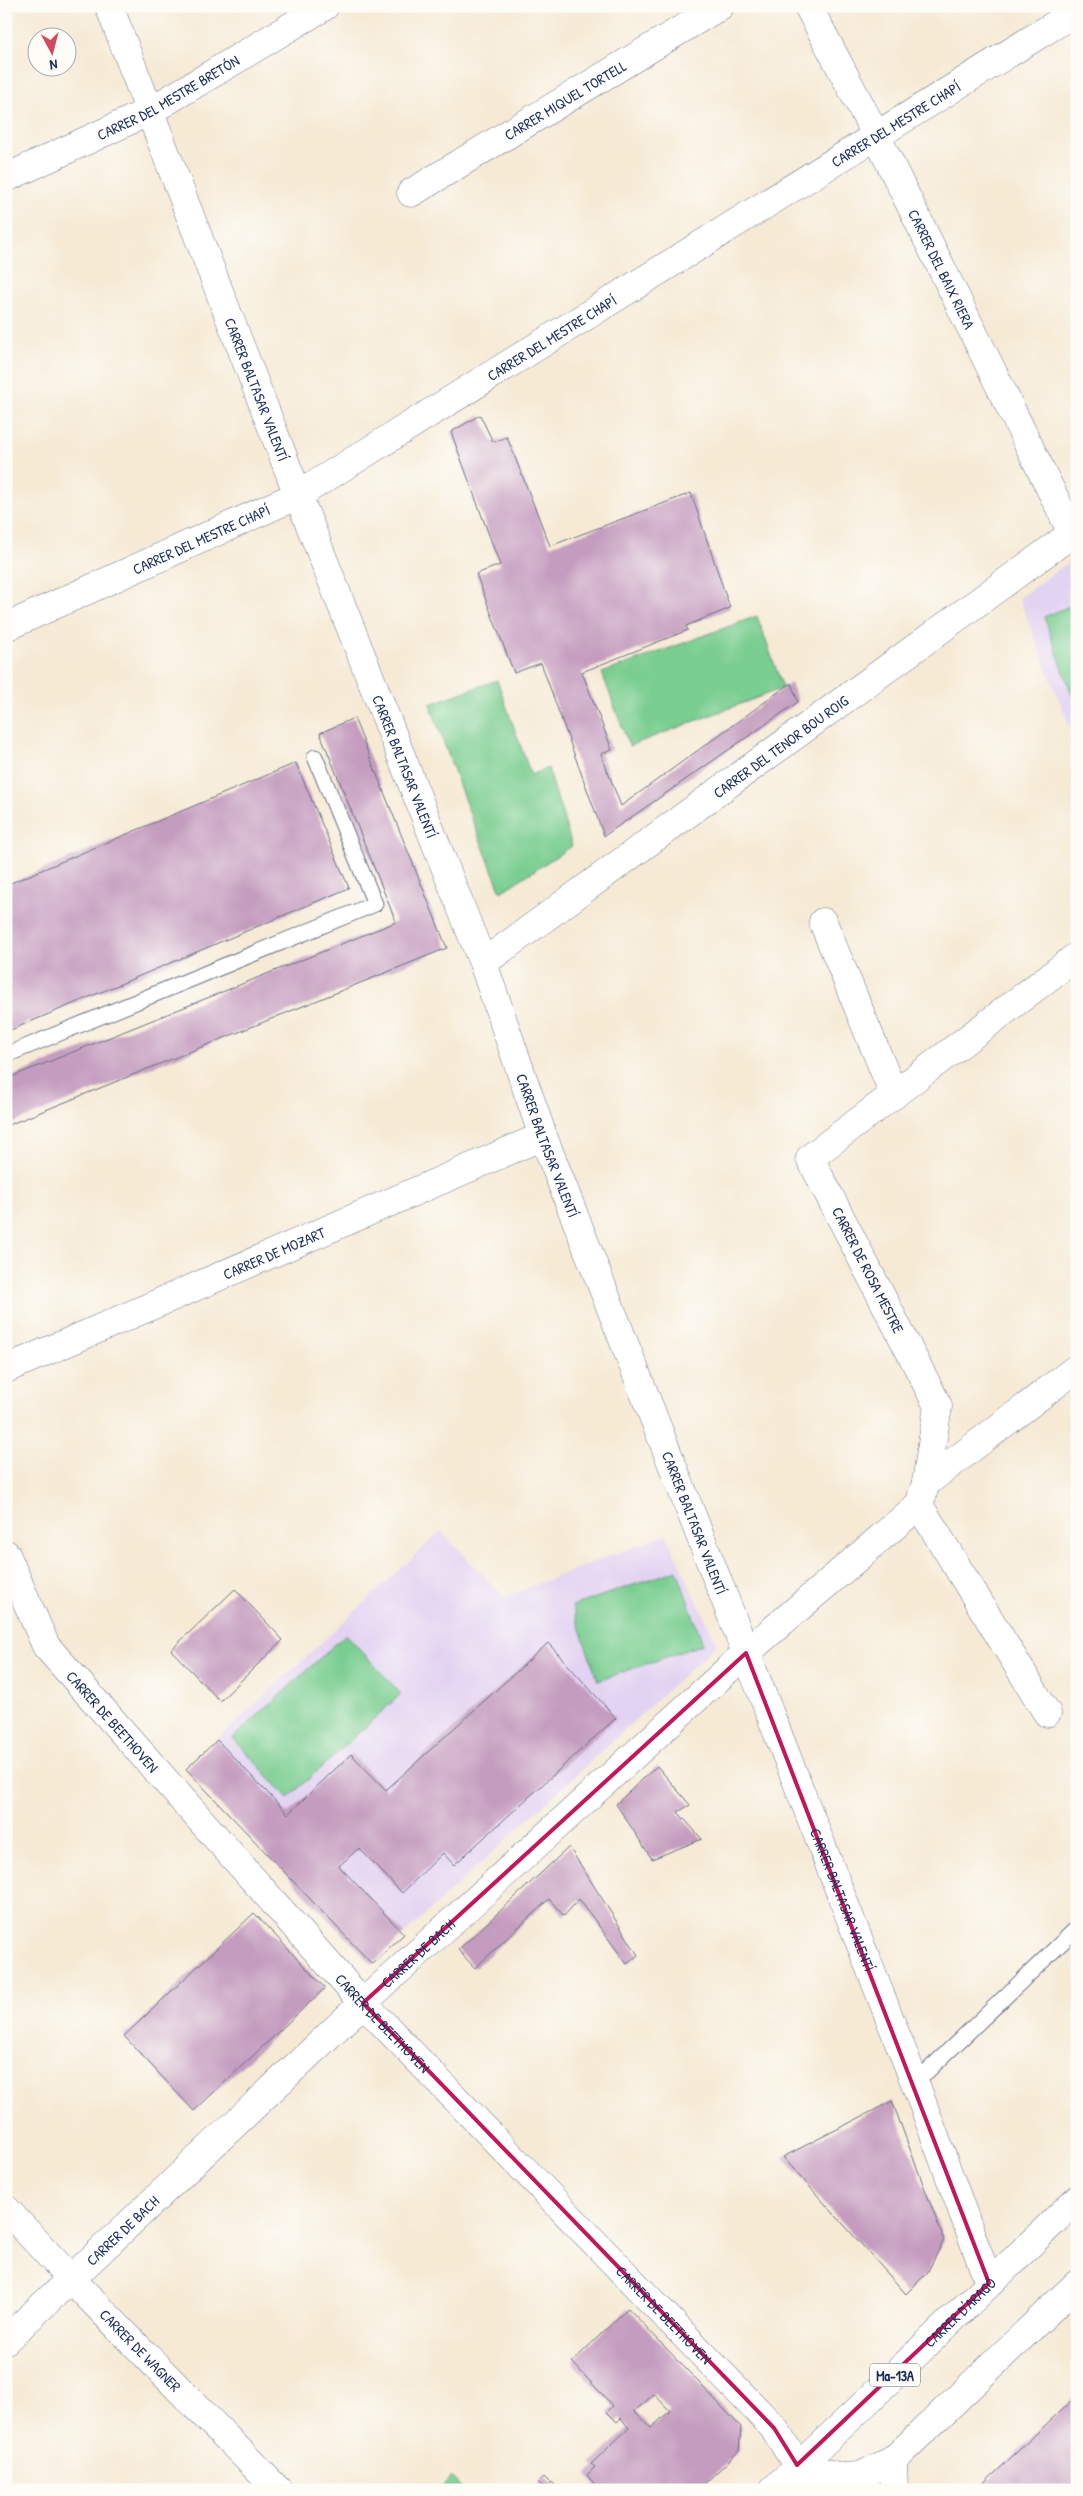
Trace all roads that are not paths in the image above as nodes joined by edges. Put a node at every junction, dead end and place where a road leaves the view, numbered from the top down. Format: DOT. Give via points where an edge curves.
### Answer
graph roads {
  1 [pos="109,6"];
  2 [pos="325,6"];
  3 [pos="720,6"];
  4 [pos="808,6"];
  5 [pos="1077,11"];
  6 [pos="150,112"];
  7 [pos="876,135"];
  8 [pos="6,178"];
  9 [pos="411,194"];
  10 [pos="298,495"];
  11 [pos="1074,531"];
  12 [pos="6,626"];
  13 [pos="314,757"];
  14 [pos="823,922"];
  15 [pos="1077,956"];
  16 [pos="482,963"];
  17 [pos="6,1055"];
  18 [pos="894,1095"];
  19 [pos="543,1136"];
  20 [pos="1077,1368"];
  21 [pos="6,1369"];
  22 [pos="922,1494"];
  23 [pos="6,1554"];
  24 [pos="746,1653"];
  25 [pos="1047,1712"];
  26 [pos="1077,1928"];
  27 [pos="363,2003"];
  28 [pos="915,2083"];
  29 [pos="1077,2200"];
  30 [pos="6,2208"];
  31 [pos="72,2280"];
  32 [pos="990,2283"];
  33 [pos="1077,2284"];
  34 [pos="6,2340"];
  35 [pos="893,2460"];
  36 [pos="797,2465"];
  37 [pos="278,2490"];
  38 [pos="773,2490"];
  39 [pos="816,2490"];
  40 [pos="894,2490"];
  1 -- 6 [label="street, CARRER BALTASAR VALENTÍ"];
  2 -- 6 [label="street, CARRER DEL MESTRE BRETÓN"];
  3 -- 9 [label="street, CARRER MIQUEL TORTELL"];
  4 -- 7 [label="street, CARRER DEL BAIX RIERA"];
  5 -- 7 [label="street, CARRER DEL MESTRE CHAPÍ"];
  6 -- 8 [label="street, CARRER DEL MESTRE BRETÓN"];
  6 -- 10 [label="street, CARRER BALTASAR VALENTÍ"];
  7 -- 10 [label="street, CARRER DEL MESTRE CHAPÍ"];
  7 -- 11 [label="street, CARRER DEL BAIX RIERA"];
  10 -- 12 [label="street, CARRER DEL MESTRE CHAPÍ"];
  10 -- 16 [label="street, CARRER BALTASAR VALENTÍ"];
  11 -- 16 [label="street, CARRER DEL TENOR BOU ROIG"];
  13 -- 17 [label="lane" via="375,904"];
  14 -- 18 [label="street"];
  15 -- 18 [label="street, CARRER DE ROSA MESTRE"];
  16 -- 19 [label="street, CARRER BALTASAR VALENTÍ"];
  18 -- 22 [label="street, CARRER DE ROSA MESTRE" via="810,1158 938,1406"];
  19 -- 21 [label="street, CARRER DE MOZART"];
  19 -- 24 [label="street, CARRER BALTASAR VALENTÍ"];
  20 -- 22 [label="street"];
  22 -- 24 [label="street"];
  22 -- 25 [label="street"];
  23 -- 27 [label="street, CARRER DE BEETHOVEN" via="46,1646"];
  24 -- 27 [label="street, CARRER DE BACH"];
  24 -- 28 [label="street, CARRER BALTASAR VALENTÍ"];
  26 -- 28 [label="lane"];
  27 -- 31 [label="street, CARRER DE BACH"];
  27 -- 36 [label="street, CARRER DE BEETHOVEN" via="774,2428"];
  28 -- 32 [label="street, CARRER BALTASAR VALENTÍ"];
  29 -- 32 [label="street, CARRER D'ARAGÓ / Ma-13A"];
  30 -- 31 [label="street, CARRER DE WAGNER"];
  31 -- 34 [label="street, CARRER DE BACH"];
  31 -- 37 [label="street, CARRER DE WAGNER"];
  32 -- 36 [label="street, CARRER D'ARAGÓ / Ma-13A" via="853,2416"];
  33 -- 35 [label="street"];
  35 -- 36 [label="street" via="860,2476 841,2477"];
  35 -- 40 [label="street"];
  36 -- 38 [label="street, CARRER D'ARAGÓ / Ma-13A"];
  36 -- 39 [label="street, CARRER DE BEETHOVEN"];
}
